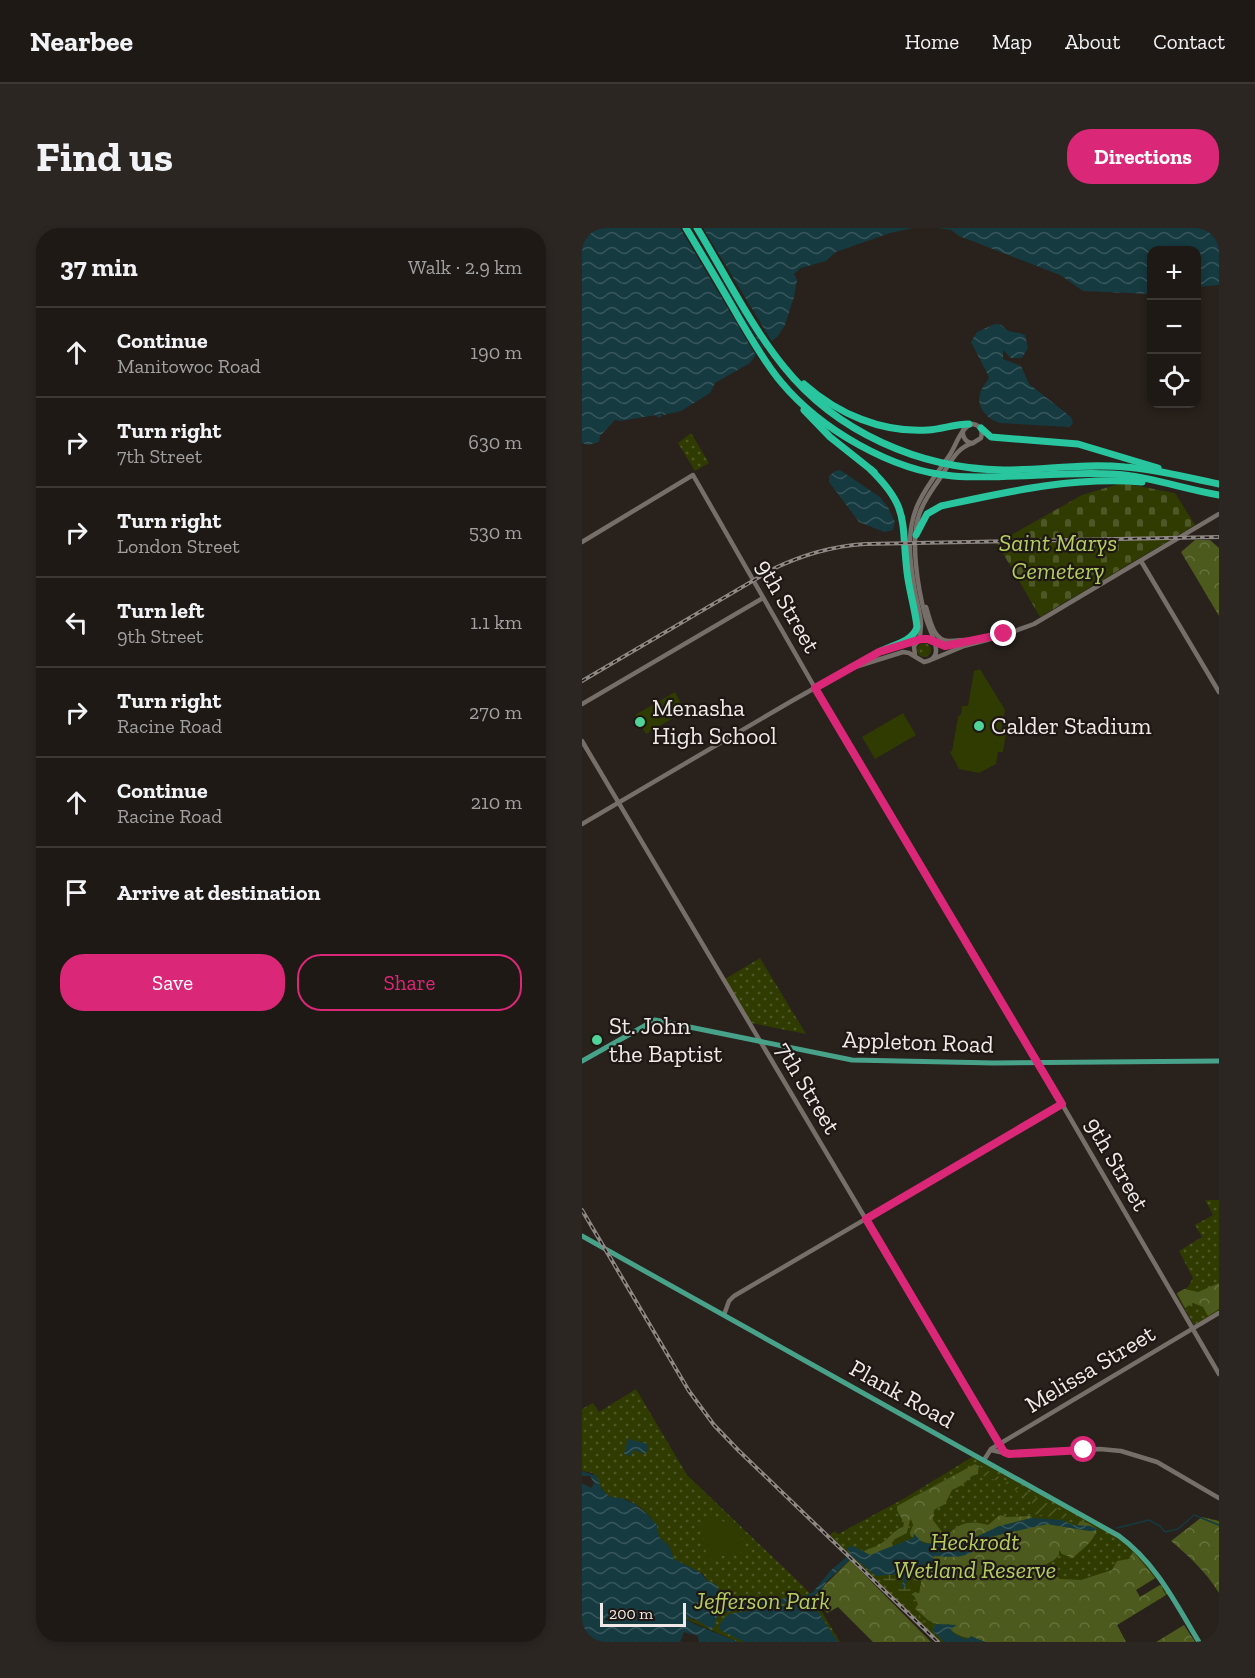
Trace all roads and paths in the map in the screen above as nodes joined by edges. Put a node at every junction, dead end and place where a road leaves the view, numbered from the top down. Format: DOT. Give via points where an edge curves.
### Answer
graph roads {
  1 [pos="686,228"];
  2 [pos="697,228"];
  3 [pos="829,407"];
  4 [pos="814,417"];
  5 [pos="966,427"];
  6 [pos="981,428"];
  7 [pos="973,443"];
  8 [pos="871,470"];
  9 [pos="1171,474"];
  10 [pos="1219,484"];
  11 [pos="1172,485"];
  12 [pos="1219,495"];
  13 [pos="1219,514"];
  14 [pos="912,536"];
  15 [pos="582,542"];
  16 [pos="1141,561"];
  17 [pos="763,598"];
  18 [pos="922,599"];
  19 [pos="987,638"];
  20 [pos="974,640"];
  21 [pos="918,641"];
  22 [pos="934,643"];
  23 [pos="879,652"];
  24 [pos="915,656"];
  25 [pos="931,660"];
  26 [pos="852,668"];
  27 [pos="815,688"];
  28 [pos="1219,692"];
  29 [pos="582,704"];
  30 [pos="582,741"];
  31 [pos="618,803"];
  32 [pos="582,824"];
  33 [pos="760,1042"];
  34 [pos="582,1061"];
  35 [pos="1219,1061"];
  36 [pos="1037,1062"];
  37 [pos="1062,1104"];
  38 [pos="866,1219"];
  39 [pos="582,1236"];
  40 [pos="1219,1313"];
  41 [pos="724,1315"];
  42 [pos="1192,1329"];
  43 [pos="1219,1374"];
  44 [pos="999,1444"];
  45 [pos="989,1450"];
  46 [pos="1004,1452"];
  47 [pos="984,1460"];
  48 [pos="1219,1498"];
  49 [pos="1199,1642"];
  1 -- 4 [label="highway" via="771,369"];
  2 -- 3 [label="highway" via="779,362"];
  3 -- 5 [label="highway" via="895,428"];
  3 -- 9 [label="highway" via="854,428 883,443 960,466 1002,470 1126,467"];
  4 -- 8 [label="highway" via="845,450"];
  4 -- 11 [label="highway" via="866,448 926,471 1001,477 1106,474"];
  5 -- 6 [label="street" via="976,424"];
  5 -- 7 [label="street" via="964,439"];
  5 -- 14 [label="street" via="919,501"];
  6 -- 7 [label="street" via="981,438"];
  6 -- 9 [label="highway" via="988,436 997,438 1078,444"];
  7 -- 14 [label="street" via="961,448 926,499"];
  8 -- 14 [label="highway" via="901,503"];
  8 -- 23 [label="highway" via="890,490 902,514 917,627 909,638"];
  9 -- 10 [label="highway"];
  11 -- 12 [label="highway"];
  11 -- 14 [label="highway" via="1091,480 949,504 927,513"];
  13 -- 16 [label="street"];
  14 -- 18 [label="street"];
  14 -- 21 [label="street" via="914,589 922,626"];
  15 -- 17 [label="street, 9th Street" via="693,475"];
  16 -- 19 [label="street" via="1042,620"];
  16 -- 28 [label="street"];
  17 -- 27 [label="street, 9th Street"];
  17 -- 29 [label="street"];
  18 -- 20 [label="street" via="940,639"];
  18 -- 22 [label="street"];
  19 -- 20 [label="street"];
  19 -- 25 [label="street"];
  20 -- 22 [label="street" via="945,646"];
  21 -- 22 [label="street"];
  21 -- 23 [label="street"];
  21 -- 24 [label="street" via="913,650"];
  22 -- 25 [label="street" via="936,654"];
  23 -- 26 [label="street"];
  24 -- 25 [label="street" via="924,662"];
  24 -- 26 [label="street" via="901,652"];
  26 -- 27 [label="street"];
  27 -- 31 [label="street"];
  27 -- 36 [label="street, 9th Street"];
  30 -- 31 [label="street, 7th Street"];
  31 -- 32 [label="street"];
  31 -- 33 [label="street, 7th Street"];
  33 -- 34 [label="main road, Appleton Road" via="655,1020"];
  33 -- 36 [label="main road, Appleton Road" via="852,1060"];
  33 -- 38 [label="street, 7th Street"];
  35 -- 36 [label="main road, Appleton Road"];
  36 -- 37 [label="street, 9th Street"];
  37 -- 38 [label="street"];
  37 -- 42 [label="street, 9th Street"];
  38 -- 41 [label="street" via="734,1296"];
  38 -- 44 [label="street, 7th Street"];
  39 -- 41 [label="main road, Plank Road"];
  40 -- 42 [label="street, Melissa Street"];
  41 -- 47 [label="main road, Plank Road"];
  42 -- 43 [label="street, 9th Street"];
  42 -- 44 [label="street, Melissa Street"];
  44 -- 45 [label="street, Melissa Street"];
  44 -- 46 [label="street, 7th Street"];
  45 -- 46 [label="street"];
  45 -- 47 [label="street"];
  46 -- 48 [label="street" via="1122,1451 1157,1462"];
  47 -- 49 [label="main road, Plank Road" via="1131,1545 1160,1577"];
}
